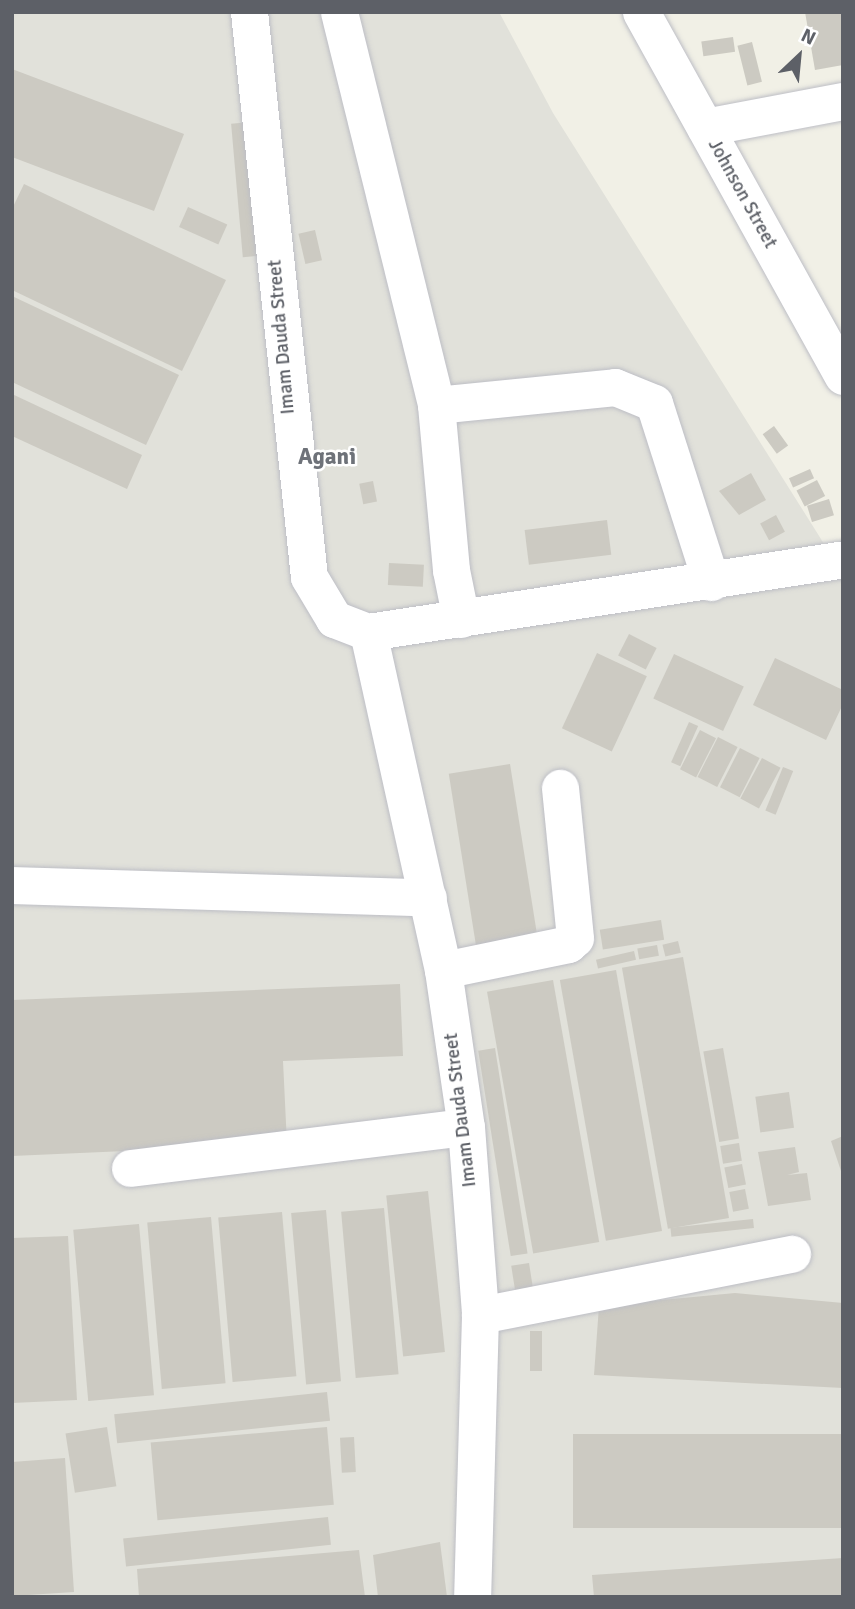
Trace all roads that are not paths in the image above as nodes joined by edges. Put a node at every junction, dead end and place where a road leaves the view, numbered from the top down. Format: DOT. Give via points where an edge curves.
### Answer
graph roads {
  1 [pos="249,12"];
  2 [pos="339,12"];
  3 [pos="641,12"];
  4 [pos="843,101"];
  5 [pos="705,127"];
  6 [pos="843,376"];
  7 [pos="436,405"];
  8 [pos="843,559"];
  9 [pos="711,582"];
  10 [pos="461,619"];
  11 [pos="368,632"];
  12 [pos="559,788"];
  13 [pos="12,885"];
  14 [pos="428,897"];
  15 [pos="443,970"];
  16 [pos="466,1127"];
  17 [pos="130,1168"];
  18 [pos="792,1254"];
  19 [pos="480,1315"];
  20 [pos="472,1597"];
  1 -- 11 [label="street, Imam Dauda Street" via="309,577 334,619"];
  2 -- 7 [label="street"];
  3 -- 5 [label="street, Johnson Street"];
  4 -- 5 [label="street"];
  5 -- 6 [label="street, Johnson Street"];
  7 -- 9 [label="street" via="615,387 654,404"];
  7 -- 10 [label="street" via="451,570"];
  8 -- 9 [label="street, Imam Dauda Street"];
  9 -- 10 [label="street, Imam Dauda Street"];
  10 -- 11 [label="street, Imam Dauda Street"];
  11 -- 14 [label="street, Imam Dauda Street"];
  12 -- 15 [label="street" via="575,938 568,944"];
  13 -- 14 [label="street"];
  14 -- 15 [label="street, Imam Dauda Street"];
  15 -- 16 [label="street, Imam Dauda Street"];
  16 -- 17 [label="street"];
  16 -- 19 [label="street, Imam Dauda Street"];
  18 -- 19 [label="street"];
  19 -- 20 [label="street, Imam Dauda Street"];
}
